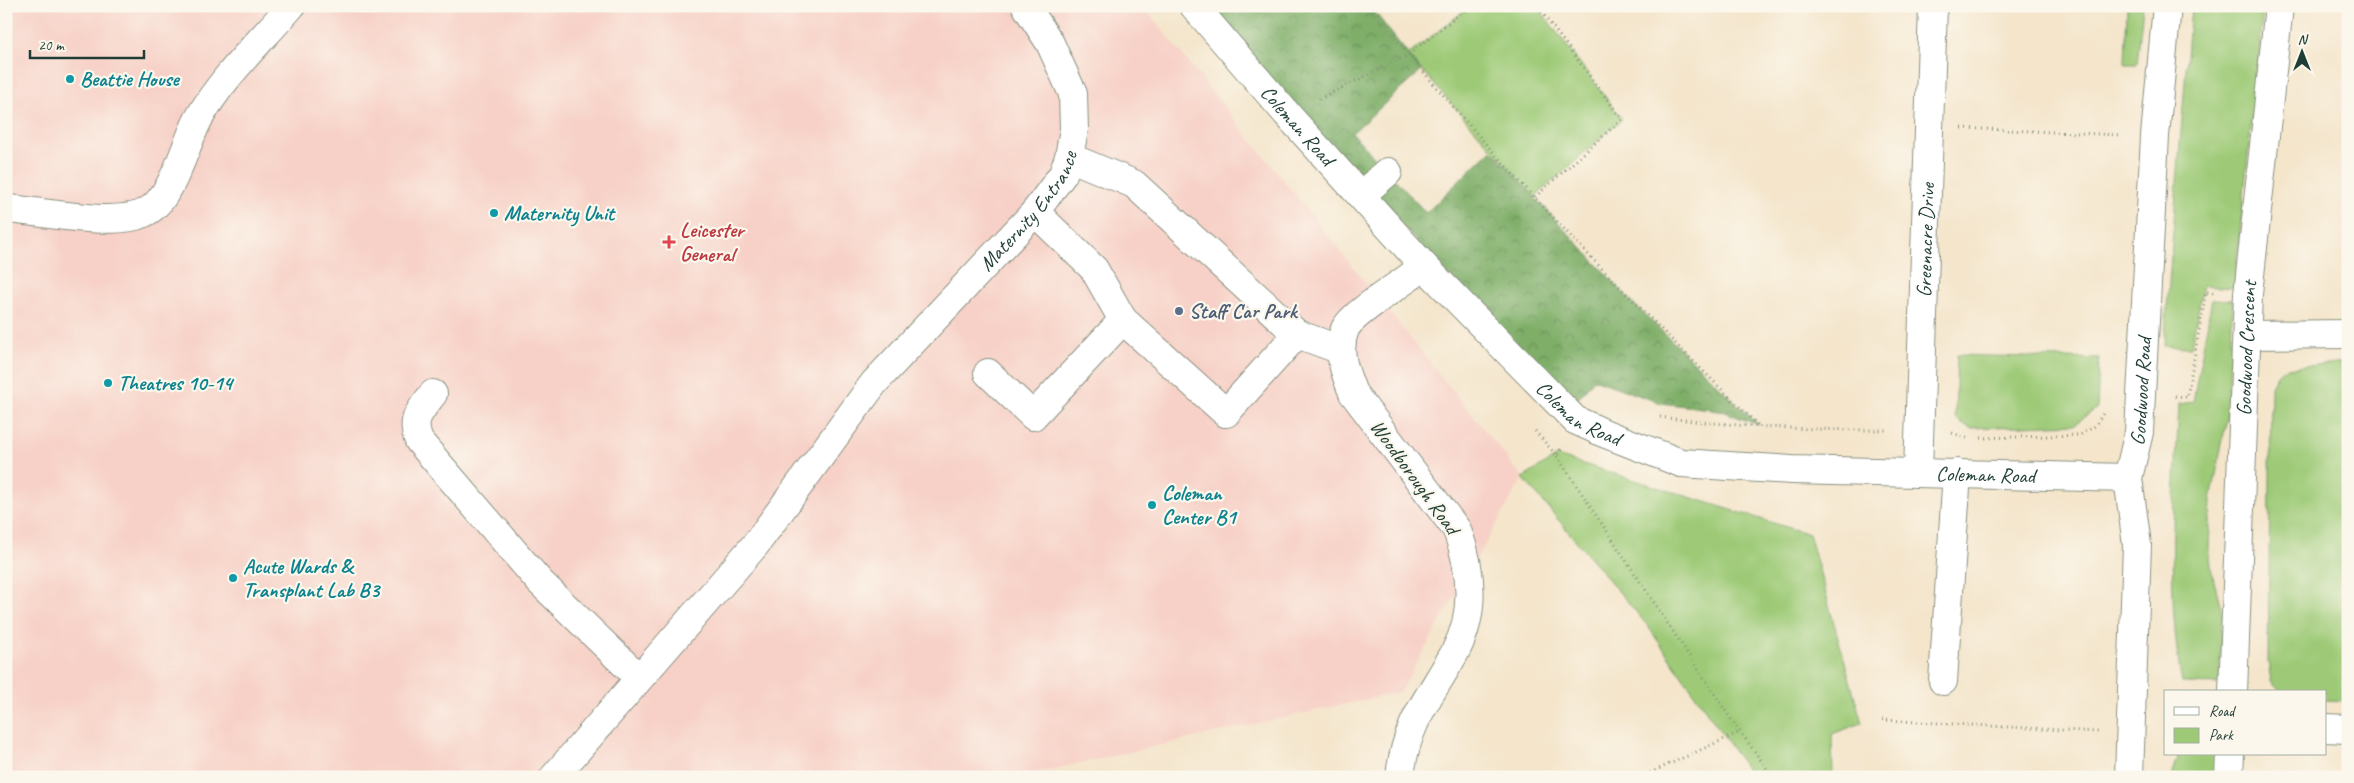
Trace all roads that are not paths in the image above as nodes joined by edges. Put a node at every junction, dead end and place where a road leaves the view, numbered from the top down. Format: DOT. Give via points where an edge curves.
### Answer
graph roads {
  1 [pos="292,6"];
  2 [pos="1026,6"];
  3 [pos="1194,6"];
  4 [pos="1933,6"];
  5 [pos="2168,6"];
  6 [pos="2279,6"];
  7 [pos="1069,157"];
  8 [pos="1388,172"];
  9 [pos="1362,195"];
  10 [pos="9,209"];
  11 [pos="1035,212"];
  12 [pos="1424,266"];
  13 [pos="1123,320"];
  14 [pos="1298,334"];
  15 [pos="2348,334"];
  16 [pos="2247,335"];
  17 [pos="1341,350"];
  18 [pos="988,373"];
  19 [pos="432,394"];
  20 [pos="1918,472"];
  21 [pos="1957,473"];
  22 [pos="2128,478"];
  23 [pos="640,678"];
  24 [pos="1943,680"];
  25 [pos="2233,690"];
  26 [pos="2326,728"];
  27 [pos="2348,729"];
  28 [pos="2230,756"];
  29 [pos="554,777"];
  30 [pos="1400,777"];
  31 [pos="2129,777"];
  32 [pos="2230,777"];
  1 -- 10 [label="street" via="221,86 198,120 174,175 156,206 143,214 109,219"];
  2 -- 7 [label="street, Maternity Entrance" via="1050,43 1073,94 1074,129"];
  3 -- 9 [label="street, Coleman Road"];
  4 -- 20 [label="street, Greenacre Drive"];
  5 -- 22 [label="street, Goodwood Road" via="2156,136 2139,423"];
  6 -- 16 [label="street, Goodwood Crescent" via="2248,294"];
  7 -- 11 [label="street, Maternity Entrance" via="1064,174"];
  7 -- 14 [label="street" via="1134,184"];
  8 -- 9 [label="street"];
  9 -- 12 [label="street, Coleman Road"];
  11 -- 13 [label="street" via="1094,269"];
  11 -- 23 [label="street, Maternity Entrance" via="874,383 756,544"];
  12 -- 17 [label="street, Woodborough Road" via="1362,312 1346,328"];
  12 -- 20 [label="street, Coleman Road" via="1575,420 1606,434 1681,463 1792,470"];
  13 -- 14 [label="street" via="1226,413"];
  13 -- 18 [label="street" via="1033,416"];
  14 -- 17 [label="street"];
  15 -- 16 [label="street"];
  16 -- 25 [label="street, Goodwood Crescent"];
  17 -- 30 [label="street, Woodborough Road" via="1344,371 1353,393 1457,530 1466,554 1470,581 1469,606 1456,651 1408,736"];
  19 -- 23 [label="street" via="416,416 414,429 419,441 540,582"];
  20 -- 21 [label="street, Coleman Road"];
  21 -- 22 [label="street, Coleman Road"];
  21 -- 24 [label="street"];
  22 -- 31 [label="street, Goodwood Road" via="2137,545"];
  23 -- 29 [label="street, Maternity Entrance"];
  26 -- 27 [label="street"];
  28 -- 32 [label="street"];
}
